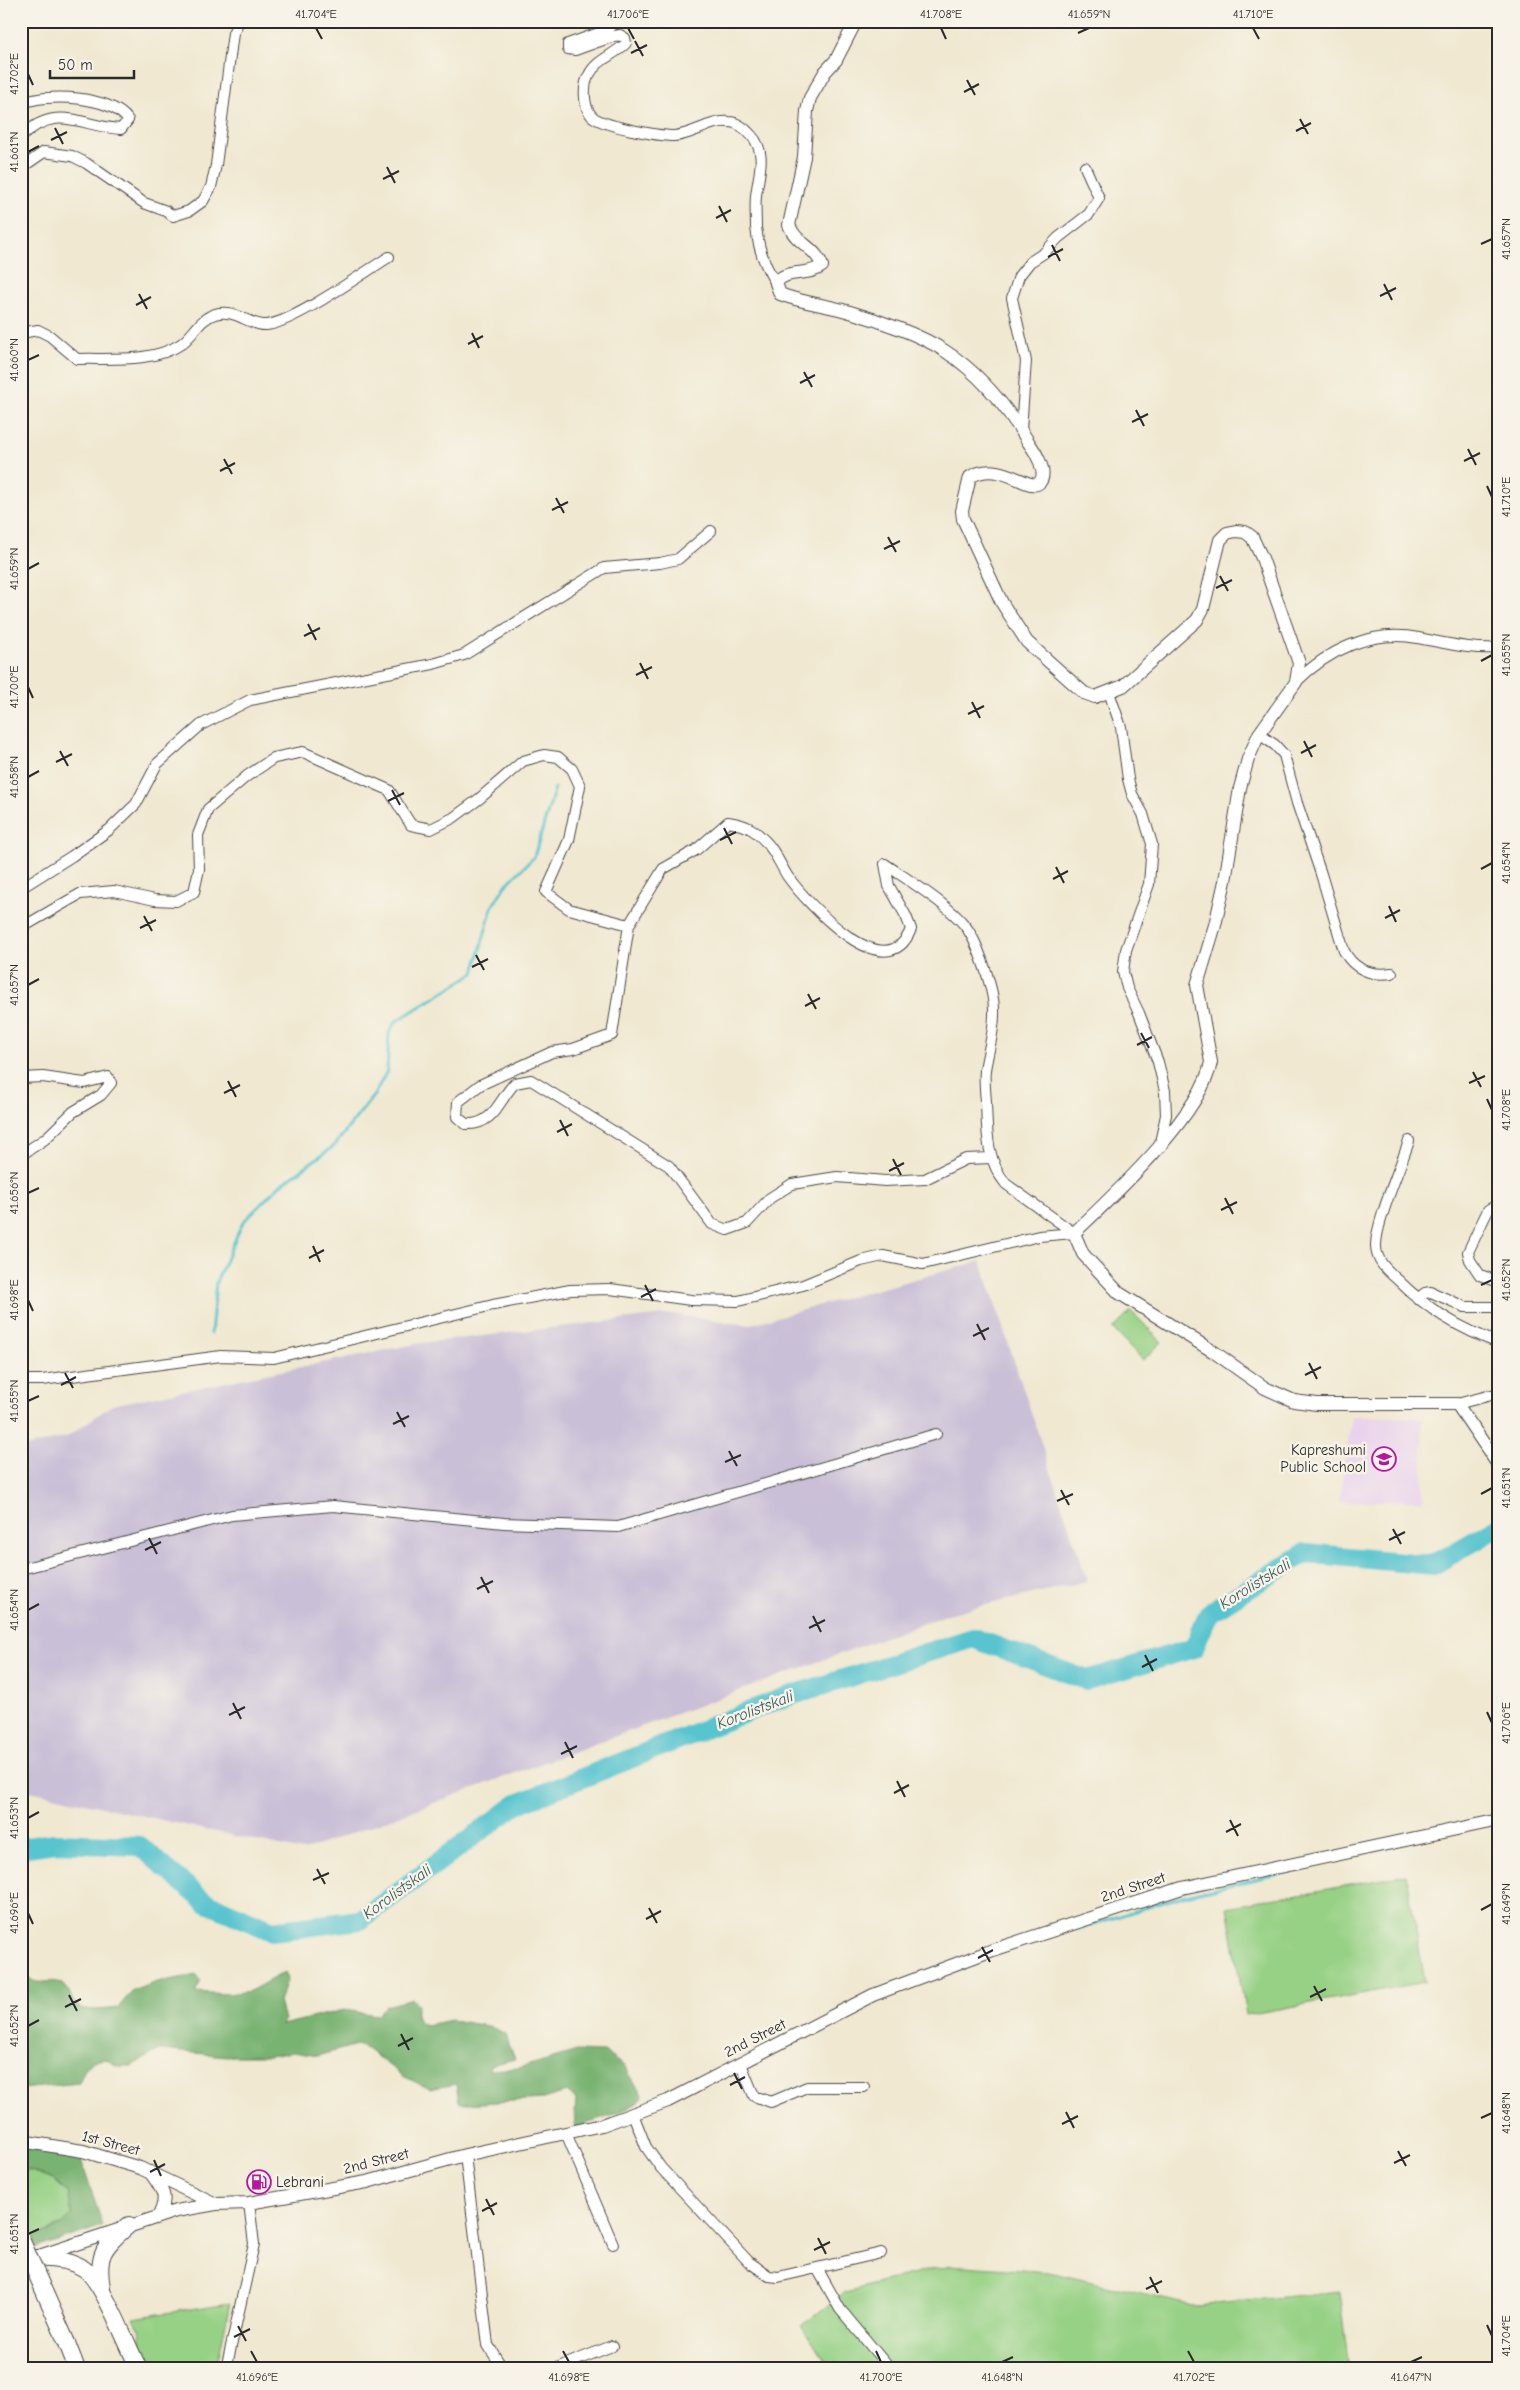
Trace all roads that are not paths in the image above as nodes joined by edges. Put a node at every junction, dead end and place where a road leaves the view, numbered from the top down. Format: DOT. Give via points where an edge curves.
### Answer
graph roads {
  1 [pos="239,21"];
  2 [pos="620,21"];
  3 [pos="856,21"];
  4 [pos="21,104"];
  5 [pos="21,137"];
  6 [pos="1085,167"];
  7 [pos="21,168"];
  8 [pos="389,258"];
  9 [pos="776,283"];
  10 [pos="21,333"];
  11 [pos="1021,430"];
  12 [pos="711,531"];
  13 [pos="1499,648"];
  14 [pos="1296,682"];
  15 [pos="1109,692"];
  16 [pos="1259,734"];
  17 [pos="21,888"];
  18 [pos="629,925"];
  19 [pos="21,928"];
  20 [pos="1392,973"];
  21 [pos="21,1078"];
  22 [pos="1409,1141"];
  23 [pos="1159,1148"];
  24 [pos="21,1155"];
  25 [pos="991,1158"];
  26 [pos="1499,1204"];
  27 [pos="1074,1233"];
  28 [pos="1499,1282"];
  29 [pos="1417,1299"];
  30 [pos="1499,1307"];
  31 [pos="1499,1342"];
  32 [pos="21,1380"];
  33 [pos="1499,1393"];
  34 [pos="1457,1404"];
  35 [pos="936,1434"];
  36 [pos="1499,1466"];
  37 [pos="21,1569"];
  38 [pos="1499,1820"];
  39 [pos="741,2064"];
  40 [pos="864,2087"];
  41 [pos="633,2114"];
  42 [pos="566,2133"];
  43 [pos="21,2141"];
  44 [pos="465,2155"];
  45 [pos="150,2172"];
  46 [pos="249,2203"];
  47 [pos="216,2204"];
  48 [pos="158,2217"];
  49 [pos="129,2225"];
  50 [pos="21,2239"];
  51 [pos="613,2244"];
  52 [pos="881,2253"];
  53 [pos="27,2260"];
  54 [pos="817,2268"];
  55 [pos="103,2295"];
  56 [pos="612,2346"];
  57 [pos="77,2369"];
  58 [pos="139,2369"];
  59 [pos="226,2369"];
  60 [pos="503,2369"];
  61 [pos="554,2369"];
  62 [pos="890,2369"];
  1 -- 7 [label="street" via="233,34 211,188 203,201 189,211 173,216 144,203 72,156 44,152"];
  2 -- 9 [label="street" via="568,44 568,49 575,50 614,36 625,38 626,43 602,60 588,76 585,92 591,116 640,131 675,136 730,122 752,136 761,156 756,229 769,272"];
  3 -- 9 [label="street" via="836,60 810,98 806,111 804,157 789,225 792,234 820,258 822,266 816,271 787,274"];
  4 -- 5 [label="street" via="54,97 75,98 114,107 128,120 121,129 108,129 78,119 47,121"];
  6 -- 11 [label="street" via="1099,198 1089,214 1030,262 1019,276 1012,298 1026,361"];
  8 -- 10 [label="street" via="288,319 265,325 231,313 216,314 204,319 182,343 162,353 77,358 38,330"];
  9 -- 11 [label="street" via="780,294 787,297 881,321 945,350 984,382"];
  11 -- 15 [label="street" via="1038,456 1040,482 1025,484 1001,471 988,470 976,474 970,478 963,519 1002,603 1027,642 1084,693 1095,697"];
  12 -- 17 [label="street" via="678,559 604,568 464,655 250,700 201,725 157,764 136,804 109,830"];
  13 -- 14 [label="street" via="1386,636 1354,644 1314,664"];
  14 -- 15 [label="street" via="1299,663 1295,647 1262,558 1252,537 1236,531 1227,533 1220,540 1203,609 1197,620 1143,671"];
  14 -- 16 [label="street"];
  15 -- 23 [label="street" via="1121,727 1130,787 1152,844 1149,884 1126,950 1123,972 1155,1055 1165,1091 1166,1115"];
  16 -- 20 [label="street" via="1284,754 1350,962 1378,975"];
  16 -- 23 [label="street" via="1240,788 1225,881 1197,985 1211,1062 1209,1073 1187,1111"];
  18 -- 19 [label="street" via="569,909 546,892 569,840 580,786 572,769 558,757 544,755 523,761 454,818 431,829 411,825 389,790 303,752 274,758 208,808 198,835 199,870 194,892 176,901 114,891 80,894"];
  18 -- 25 [label="street" via="663,869 696,850 728,822 748,826 766,842 787,876 817,911 863,946 882,952 898,946 911,929 889,886 885,864 966,926 976,943 994,1008 985,1072 987,1138"];
  18 -- 25 [label="street" via="612,1035 573,1049 552,1052 480,1085 458,1102 457,1117 466,1124 483,1121 492,1115 516,1083 531,1080 669,1166 712,1224 727,1230 747,1223 770,1198 792,1184 837,1177 925,1179 966,1158"];
  21 -- 24 [label="street" via="43,1077 84,1083 108,1077 111,1082 101,1095 72,1112 46,1138"];
  22 -- 29 [label="street" via="1378,1231 1376,1248 1381,1264"];
  23 -- 27 [label="street"];
  25 -- 27 [label="street" via="1006,1184"];
  26 -- 28 [label="street" via="1488,1210 1468,1252 1480,1276"];
  27 -- 32 [label="street" via="1038,1236 923,1264 883,1256 861,1261 803,1285 738,1301 691,1300 610,1289 570,1290 493,1305 274,1358 221,1356 42,1380"];
  27 -- 34 [label="street" via="1083,1254 1119,1292 1272,1392 1294,1401 1317,1404"];
  29 -- 30 [label="street" via="1431,1292 1465,1307"];
  29 -- 31 [label="street" via="1474,1334"];
  33 -- 34 [label="street"];
  34 -- 36 [label="street"];
  35 -- 37 [label="street" via="618,1527 504,1523 333,1506 232,1515"];
  38 -- 39 [label="street, 2nd Street" via="1173,1891 993,1950 873,1995"];
  39 -- 40 [label="street" via="754,2096 771,2102 807,2088"];
  39 -- 41 [label="street, 2nd Street" via="668,2101"];
  41 -- 42 [label="street, 2nd Street"];
  41 -- 54 [label="street" via="646,2147 661,2168 749,2262 769,2276"];
  42 -- 44 [label="street, 2nd Street"];
  42 -- 51 [label="street"];
  43 -- 45 [label="street, 1st Street" via="83,2151"];
  44 -- 46 [label="street, 2nd Street" via="367,2182"];
  44 -- 60 [label="street" via="488,2345"];
  45 -- 47 [label="street, 1st Street"];
  45 -- 48 [label="street" via="164,2196"];
  46 -- 47 [label="street, 2nd Street"];
  46 -- 59 [label="street" via="254,2244"];
  47 -- 48 [label="street, 2nd Street"];
  48 -- 49 [label="street, 2nd Street"];
  49 -- 53 [label="street, 2nd Street"];
  49 -- 55 [label="highway" via="108,2244 98,2266"];
  50 -- 57 [label="highway, bridge"];
  52 -- 54 [label="street"];
  53 -- 55 [label="highway" via="62,2260 87,2272"];
  54 -- 62 [label="street" via="840,2309"];
  55 -- 58 [label="highway"];
  56 -- 61 [label="street"];
}
